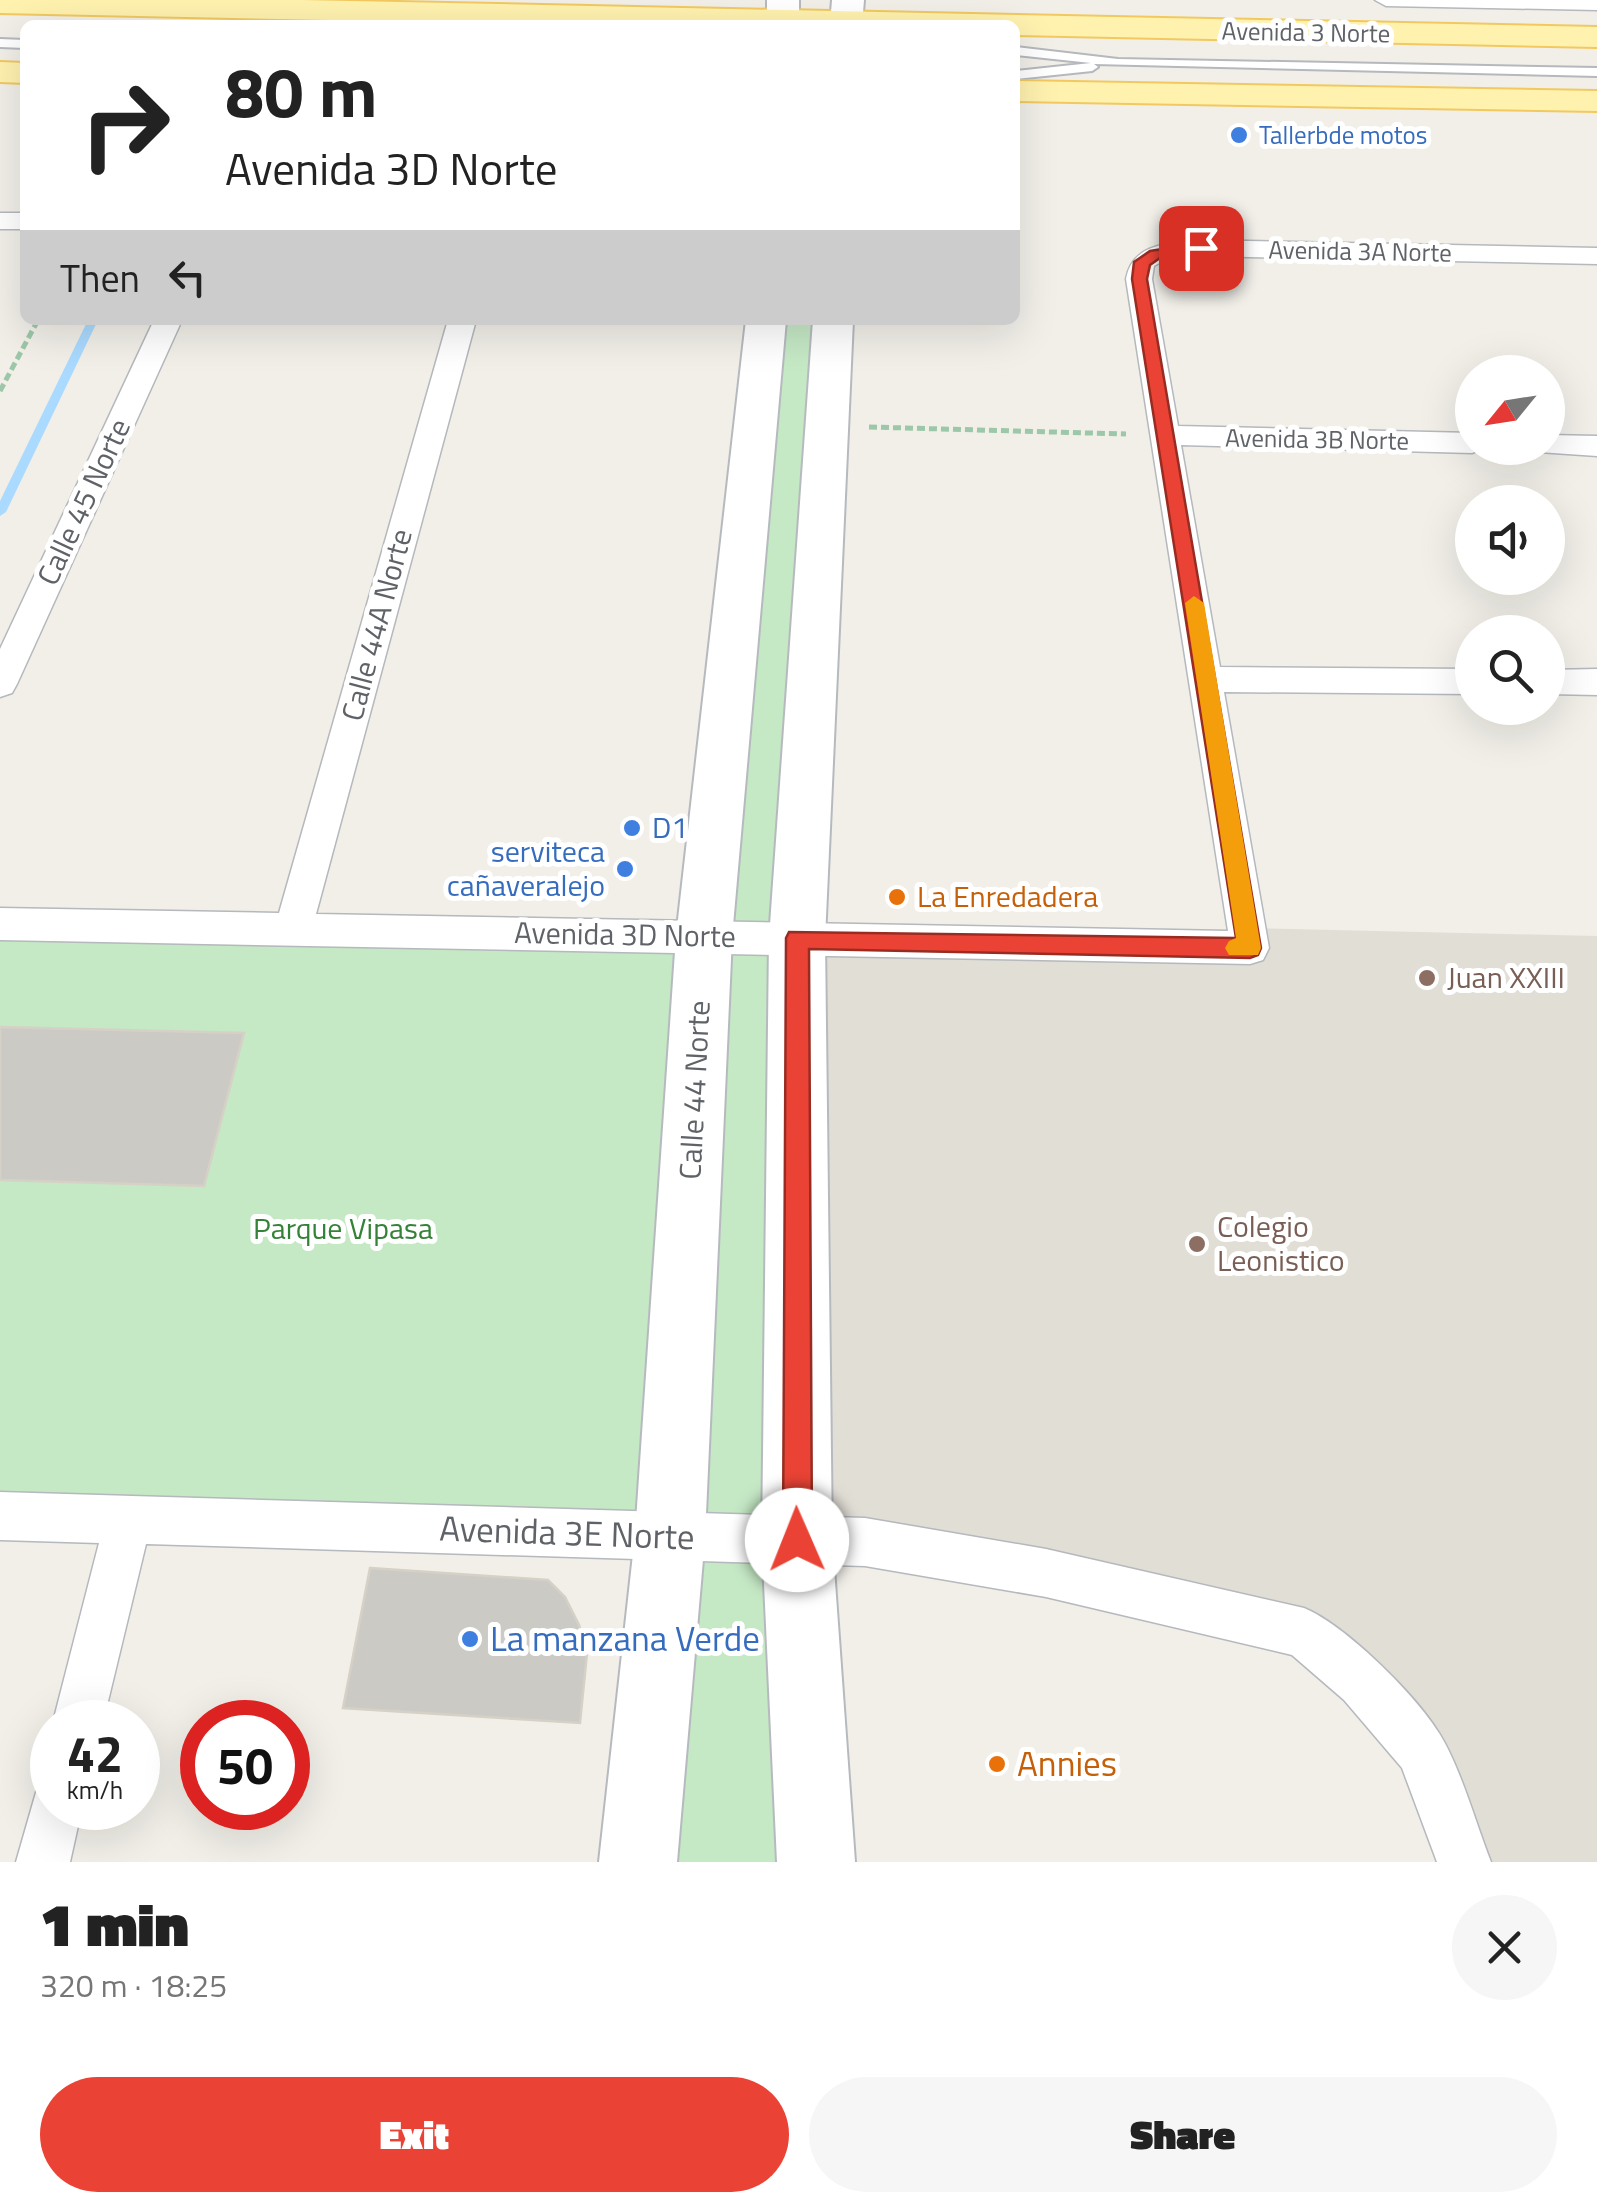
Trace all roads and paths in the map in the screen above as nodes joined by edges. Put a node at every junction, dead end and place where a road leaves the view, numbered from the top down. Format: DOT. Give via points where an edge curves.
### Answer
graph roads {
  1 [pos="1386,0"];
  2 [pos="0,2"];
  3 [pos="1597,4"];
  4 [pos="783,15"];
  5 [pos="847,15"];
  6 [pos="927,20"];
  7 [pos="1020,25"];
  8 [pos="1597,37"];
  9 [pos="1020,51"];
  10 [pos="1118,63"];
  11 [pos="1597,72"];
  12 [pos="1020,74"];
  13 [pos="1020,90"];
  14 [pos="1597,102"];
  15 [pos="1597,256"];
  16 [pos="35,325"];
  17 [pos="166,325"];
  18 [pos="461,325"];
  19 [pos="765,325"];
  20 [pos="833,325"];
  21 [pos="0,391"];
  22 [pos="862,427"];
  23 [pos="1168,435"];
  24 [pos="1455,443"];
  25 [pos="1565,445"];
  26 [pos="1597,446"];
  27 [pos="1206,678"];
  28 [pos="1455,681"];
  29 [pos="1565,682"];
  30 [pos="1597,682"];
  31 [pos="0,684"];
  32 [pos="0,924"];
  33 [pos="292,930"];
  34 [pos="704,936"];
  35 [pos="798,938"];
  36 [pos="0,1516"];
  37 [pos="128,1522"];
  38 [pos="670,1536"];
  39 [pos="797,1540"];
  40 [pos="84,1700"];
  41 [pos="50,1830"];
  42 [pos="42,1862"];
  43 [pos="638,1862"];
  44 [pos="816,1862"];
  45 [pos="1464,1862"];
  1 -- 3 [label="street, Avenida 3 Norte"];
  2 -- 4 [label="main road"];
  4 -- 5 [label="main road"];
  5 -- 6 [label="main road"];
  7 -- 8 [label="main road, Avenida 3 Norte"];
  9 -- 10 [label="lane"];
  10 -- 11 [label="lane"];
  10 -- 12 [label="lane"];
  13 -- 14 [label="main road"];
  15 -- 23 [label="street, Avenida 3A Norte" via="1201,248 1156,254 1142,262 1140,279"];
  16 -- 21 [label="path"];
  17 -- 31 [label="street, Calle 45 Norte"];
  18 -- 33 [label="street, Calle 44A Norte"];
  19 -- 34 [label="main road, Calle 44 Norte"];
  20 -- 35 [label="main road"];
  22 -- 23 [label="path"];
  23 -- 24 [label="street, Avenida 3B Norte"];
  23 -- 27 [label="street"];
  25 -- 26 [label="street"];
  27 -- 28 [label="street"];
  27 -- 35 [label="street, Avenida 3D Norte" via="1250,948"];
  29 -- 30 [label="street"];
  32 -- 33 [label="street, Avenida 3D Norte"];
  33 -- 34 [label="street, Avenida 3D Norte"];
  34 -- 35 [label="street, Avenida 3D Norte"];
  34 -- 38 [label="main road, Calle 44 Norte"];
  35 -- 39 [label="main road"];
  36 -- 37 [label="street, Avenida 3E Norte"];
  37 -- 38 [label="street, Avenida 3E Norte"];
  37 -- 40 [label="street"];
  38 -- 39 [label="street, Avenida 3E Norte"];
  38 -- 43 [label="main road, Calle 44 Norte"];
  39 -- 44 [label="main road"];
  39 -- 45 [label="street, Avenida 3E Norte" via="864,1542 1046,1573 1304,1633 1362,1682 1421,1751"];
  41 -- 42 [label="street"];
}
